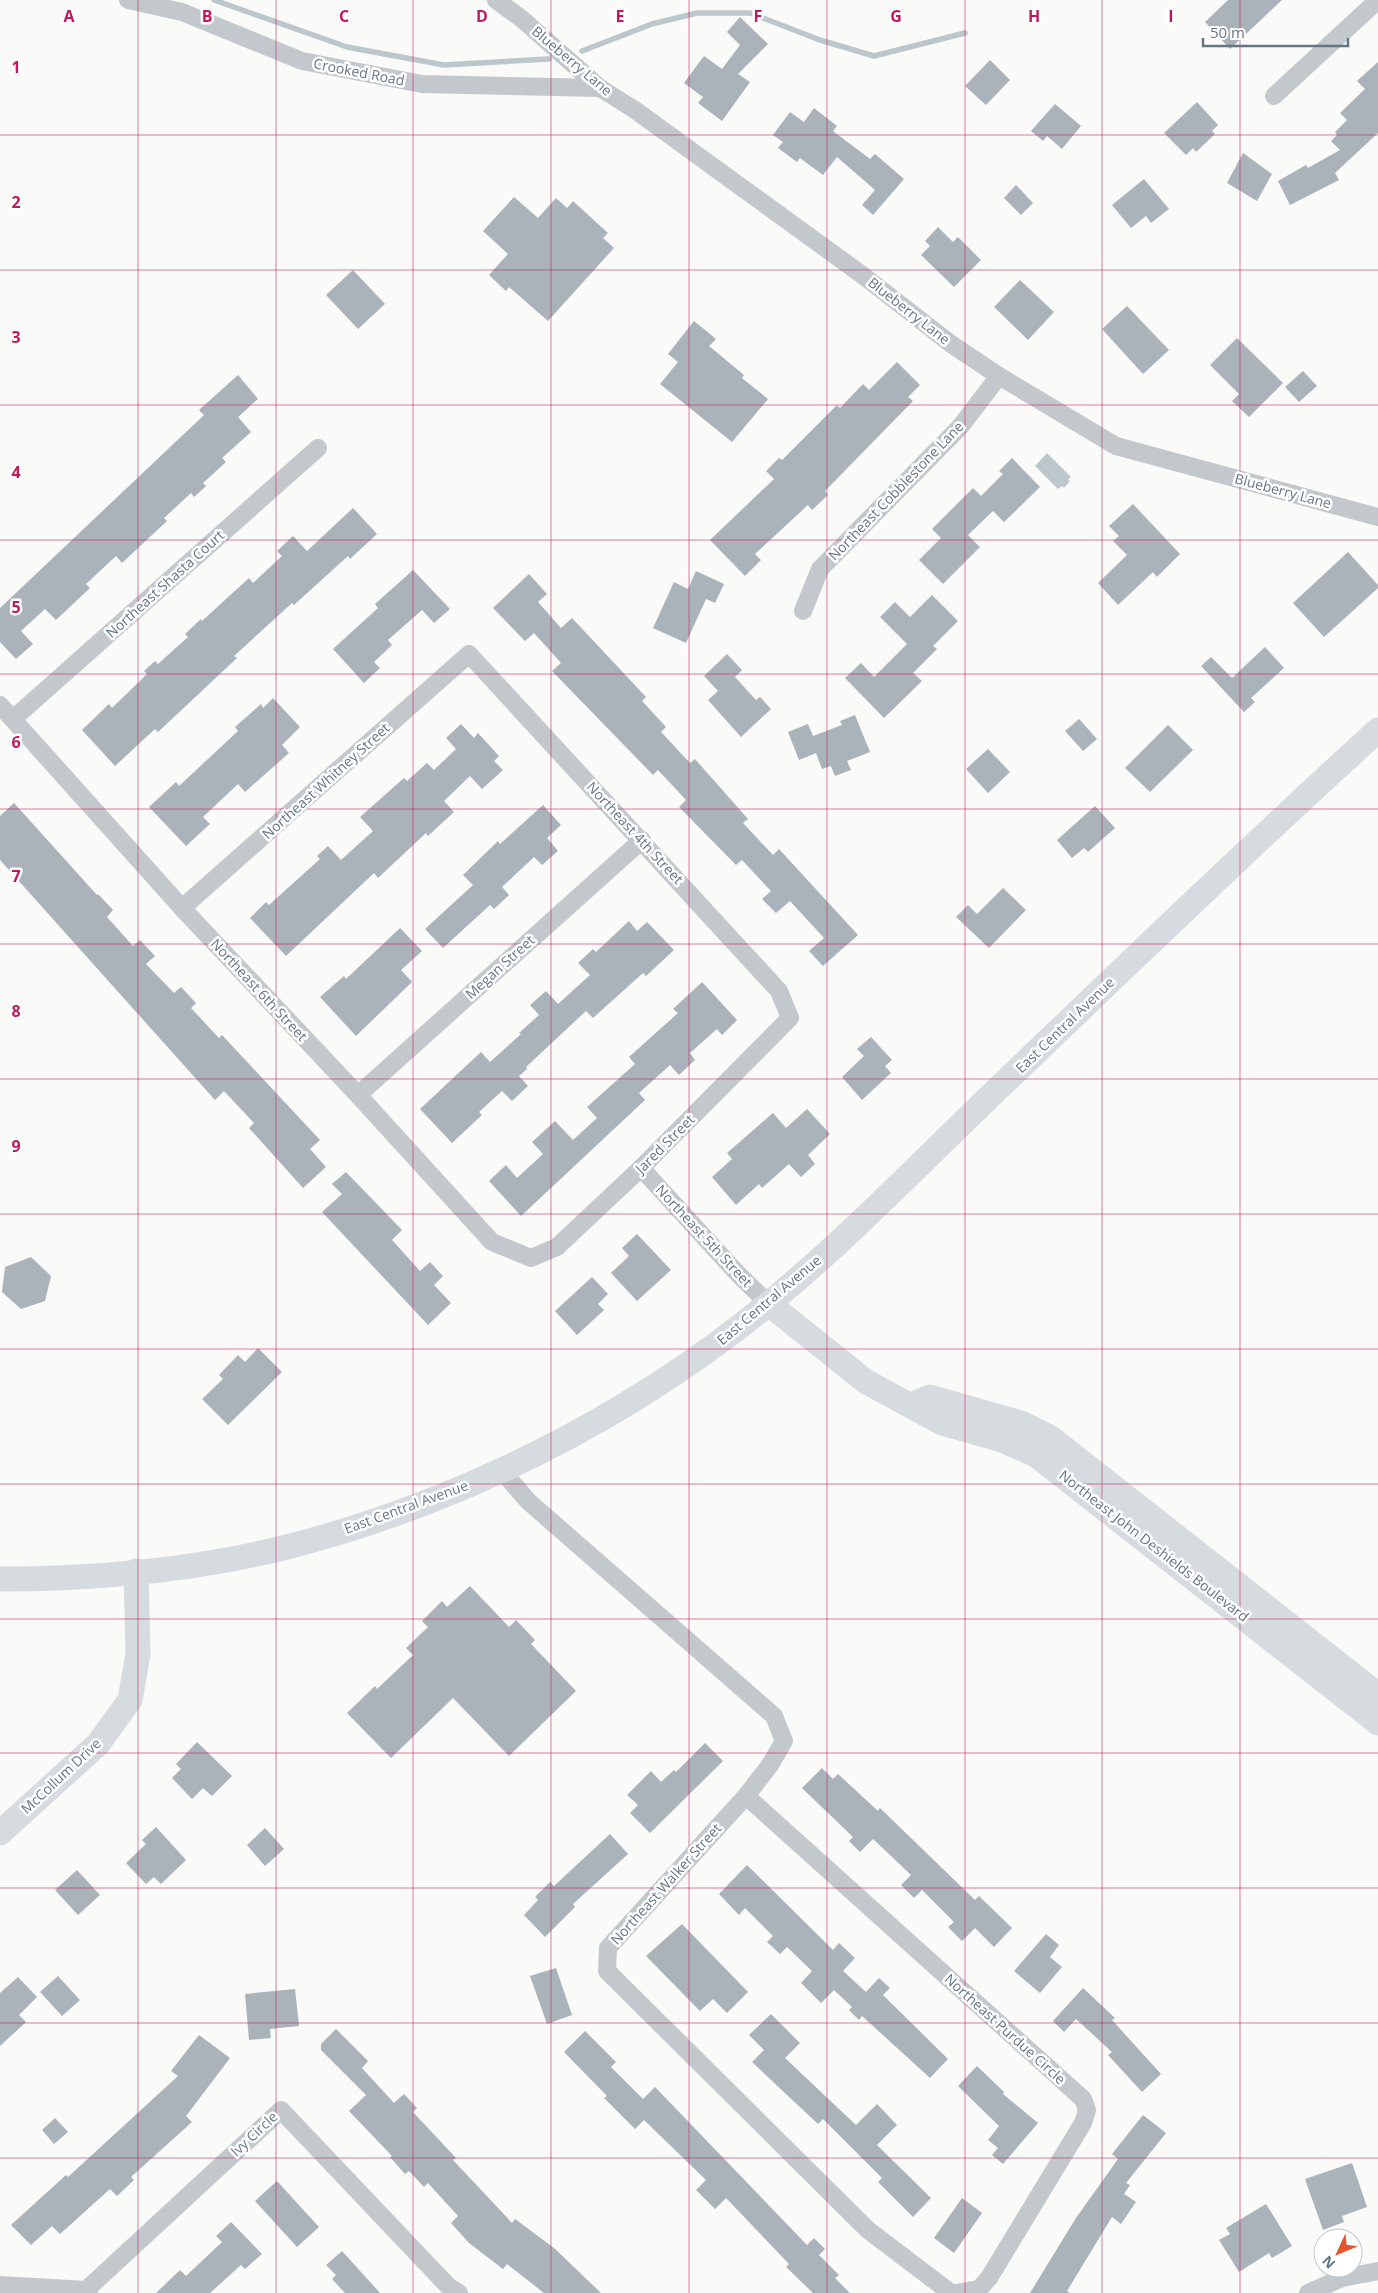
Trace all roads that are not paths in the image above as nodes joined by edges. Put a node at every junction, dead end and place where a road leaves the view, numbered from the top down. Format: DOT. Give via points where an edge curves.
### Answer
graph roads {
  1 [pos="128,0"];
  2 [pos="496,0"];
  3 [pos="1378,0"];
  4 [pos="600,88"];
  5 [pos="1274,96"];
  6 [pos="999,376"];
  7 [pos="318,448"];
  8 [pos="1378,517"];
  9 [pos="803,611"];
  10 [pos="469,654"];
  11 [pos="0,705"];
  12 [pos="13,719"];
  13 [pos="1378,730"];
  14 [pos="642,840"];
  15 [pos="182,908"];
  16 [pos="790,1018"];
  17 [pos="358,1095"];
  18 [pos="641,1168"];
  19 [pos="531,1258"];
  20 [pos="769,1304"];
  21 [pos="910,1405"];
  22 [pos="501,1470"];
  23 [pos="136,1571"];
  24 [pos="0,1580"];
  25 [pos="1378,1695"];
  26 [pos="1378,1723"];
  27 [pos="746,1796"];
  28 [pos="0,1833"];
  29 [pos="1378,2271"];
  30 [pos="0,2285"];
  31 [pos="87,2291"];
  32 [pos="449,2291"];
  33 [pos="952,2293"];
  34 [pos="956,2293"];
  35 [pos="1308,2293"];
  1 -- 4 [label="street, Crooked Road" via="182,12 302,61 422,84"];
  2 -- 4 [label="street, Blueberry Lane"];
  3 -- 5 [label="street"];
  4 -- 6 [label="street, Blueberry Lane" via="643,115 951,344"];
  6 -- 8 [label="street, Blueberry Lane" via="1116,446"];
  6 -- 9 [label="street, Northeast Cobblestone Lane" via="960,427 820,569"];
  7 -- 12 [label="street, Northeast Shasta Court"];
  10 -- 14 [label="street, Northeast 4th Street"];
  10 -- 15 [label="street, Northeast Whitney Street"];
  11 -- 12 [label="street, Northeast 6th Street"];
  12 -- 15 [label="street, Northeast 6th Street"];
  13 -- 20 [label="main road, East Central Avenue" via="851,1231"];
  14 -- 16 [label="street, Northeast 4th Street" via="778,991"];
  14 -- 17 [label="street, Megan Street"];
  15 -- 17 [label="street, Northeast 6th Street"];
  16 -- 18 [label="street, Jared Street"];
  17 -- 19 [label="street, Northeast 6th Street" via="492,1242"];
  18 -- 19 [label="street, Jared Street" via="557,1247"];
  18 -- 20 [label="street, Northeast 5th Street"];
  20 -- 21 [label="main road, Northeast John Deshields Boulevard" via="865,1381"];
  20 -- 22 [label="main road, East Central Avenue" via="676,1372 577,1432"];
  21 -- 25 [label="main road, Northeast John Deshields Boulevard" via="930,1397 1022,1423 1051,1438"];
  21 -- 26 [label="main road, Northeast John Deshields Boulevard" via="942,1423 1002,1440 1036,1455"];
  22 -- 23 [label="main road, East Central Avenue" via="432,1501 314,1540 211,1562"];
  22 -- 27 [label="street, Northeast Walker Street" via="529,1502 774,1716 784,1740"];
  23 -- 24 [label="main road, East Central Avenue"];
  23 -- 28 [label="main road, McCollum Drive" via="138,1654 130,1700 98,1744"];
  27 -- 33 [label="street, Northeast Walker Street" via="608,1948 607,1971 868,2230"];
  27 -- 34 [label="street, Northeast Purdue Circle" via="1083,2099 1087,2110 1083,2123 989,2278 979,2289"];
  29 -- 35 [label="street" via="1342,2278"];
  30 -- 31 [label="street, Ivy Circle"];
  31 -- 32 [label="street, Ivy Circle" via="280,2110"];
}
